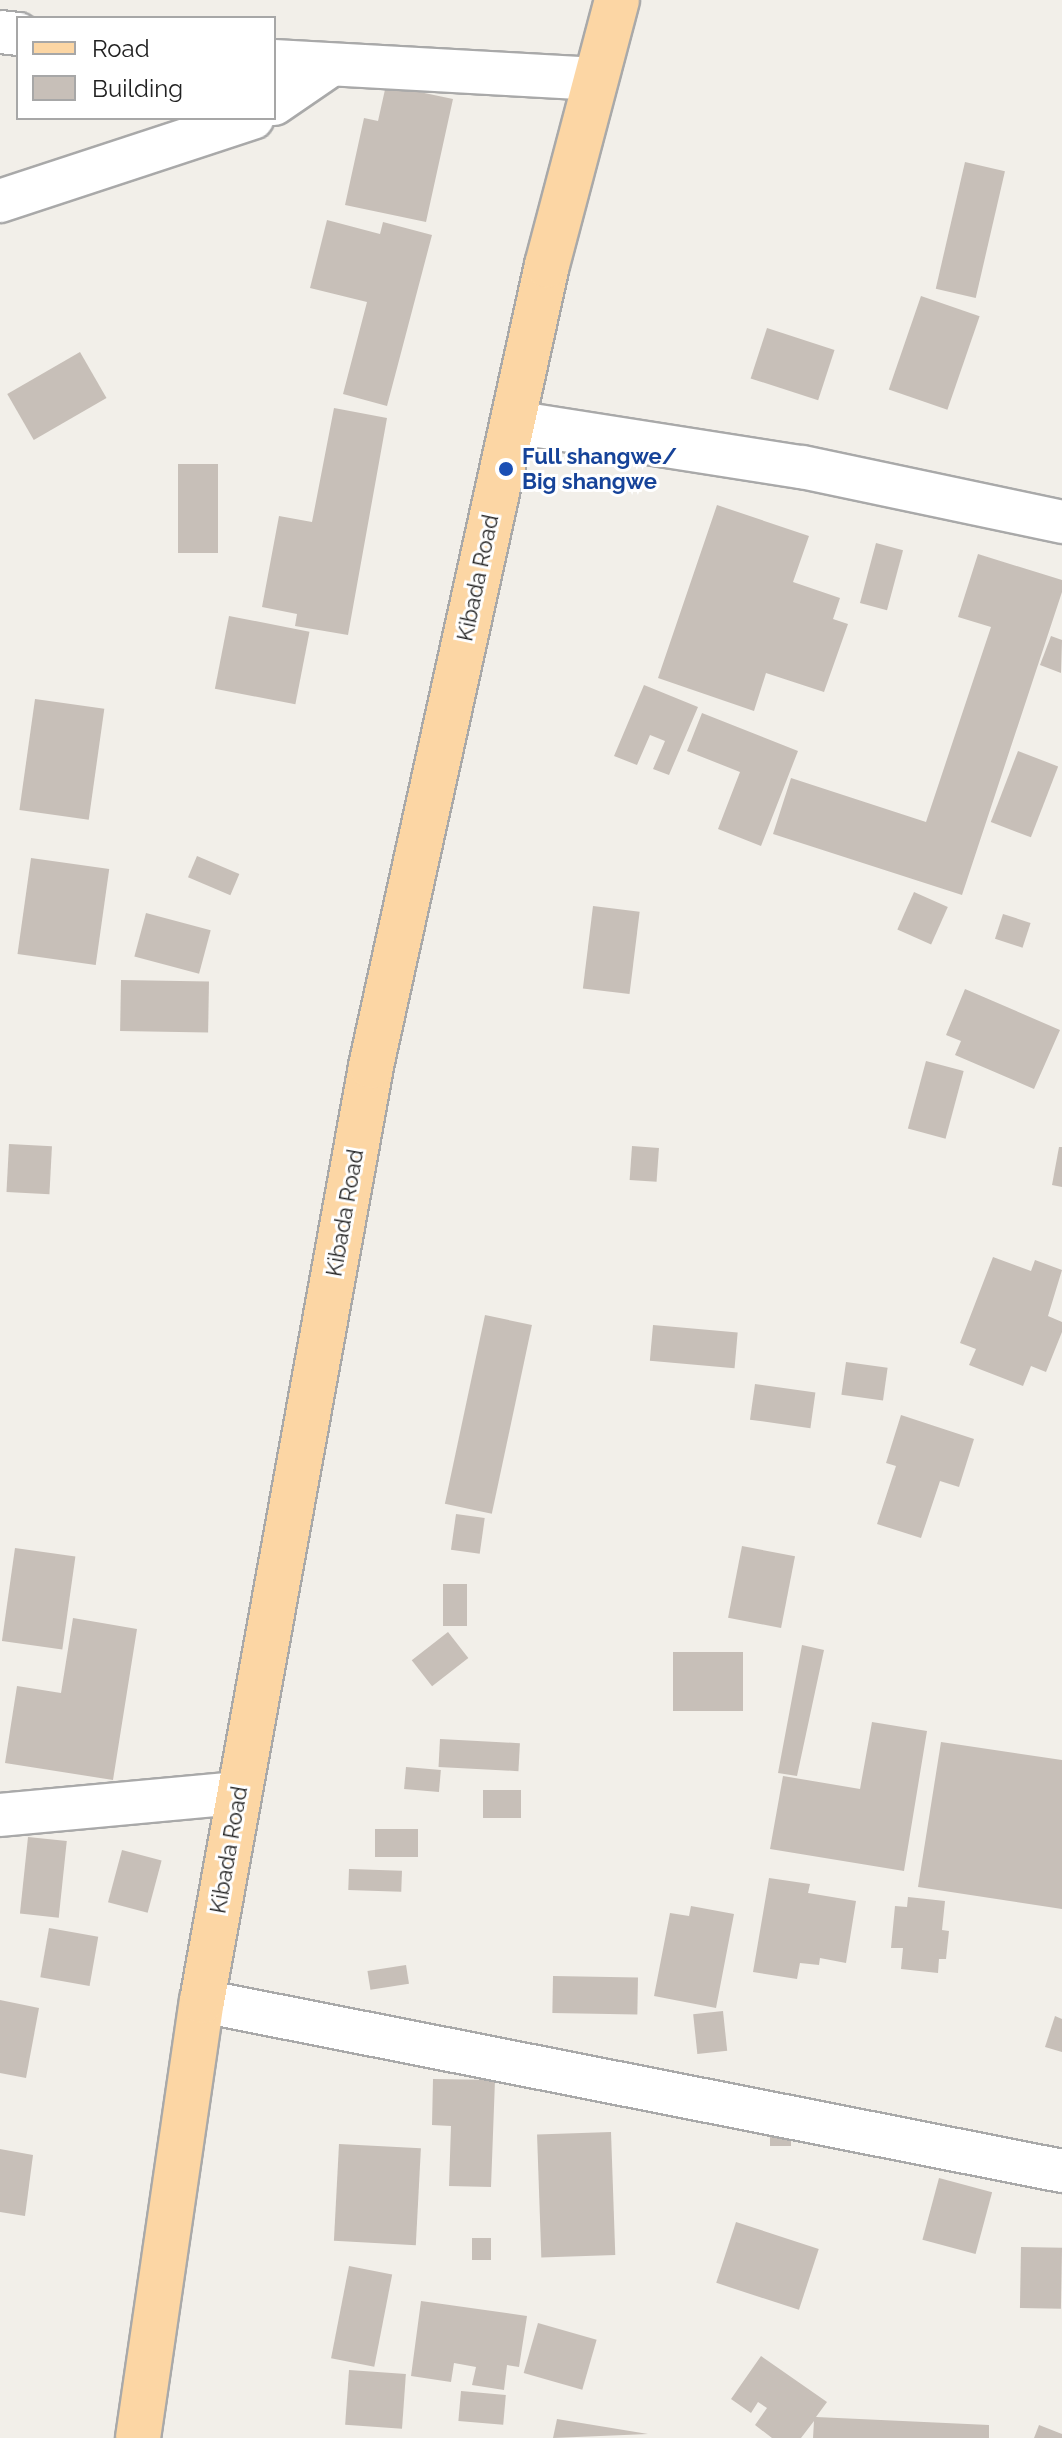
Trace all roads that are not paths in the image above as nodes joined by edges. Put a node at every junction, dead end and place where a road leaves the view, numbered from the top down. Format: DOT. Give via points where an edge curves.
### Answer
graph roads {
  1 [pos="617,0"];
  2 [pos="276,61"];
  3 [pos="328,67"];
  4 [pos="592,79"];
  5 [pos="276,103"];
  6 [pos="247,120"];
  7 [pos="0,201"];
  8 [pos="513,422"];
  9 [pos="1062,522"];
  10 [pos="239,1793"];
  11 [pos="0,1815"];
  12 [pos="202,2001"];
  13 [pos="1062,2171"];
  14 [pos="138,2438"];
  1 -- 4 [label="main road, Kibada Road"];
  2 -- 3 [label="street"];
  3 -- 4 [label="street"];
  3 -- 5 [label="street"];
  4 -- 8 [label="main road, Kibada Road"];
  6 -- 7 [label="street"];
  8 -- 9 [label="street" via="802,467"];
  8 -- 10 [label="main road, Kibada Road" via="371,1066"];
  10 -- 11 [label="street"];
  10 -- 12 [label="main road, Kibada Road"];
  12 -- 13 [label="street"];
  12 -- 14 [label="main road, Kibada Road"];
}
